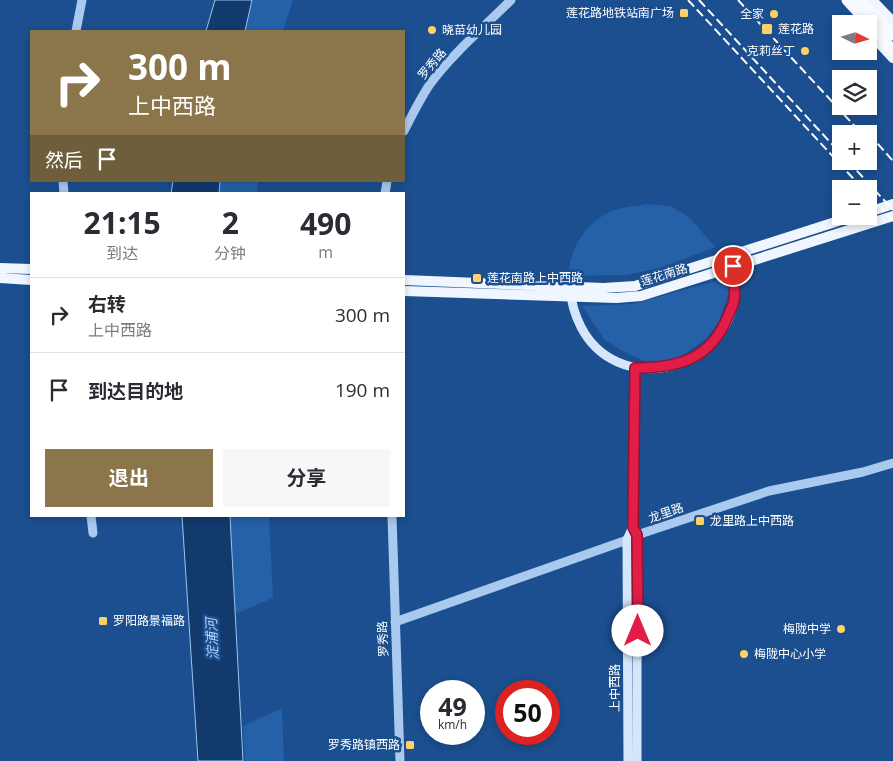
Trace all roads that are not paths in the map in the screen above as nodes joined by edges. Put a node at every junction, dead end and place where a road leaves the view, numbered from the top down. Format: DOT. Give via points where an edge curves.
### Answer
graph roads {
  1 [pos="82,0"];
  2 [pos="511,0"];
  3 [pos="841,0"];
  4 [pos="846,0"];
  5 [pos="860,0"];
  6 [pos="872,0"];
  7 [pos="854,15"];
  8 [pos="893,22"];
  9 [pos="76,30"];
  10 [pos="893,35"];
  11 [pos="878,41"];
  12 [pos="893,50"];
  13 [pos="893,58"];
  14 [pos="405,129"];
  15 [pos="893,204"];
  16 [pos="877,209"];
  17 [pos="893,216"];
  18 [pos="832,223"];
  19 [pos="733,266"];
  20 [pos="0,268"];
  21 [pos="30,269"];
  22 [pos="0,278"];
  23 [pos="30,280"];
  24 [pos="405,280"];
  25 [pos="405,291"];
  26 [pos="571,291"];
  27 [pos="635,368"];
  28 [pos="893,463"];
  29 [pos="91,517"];
  30 [pos="392,517"];
  31 [pos="635,531"];
  32 [pos="92,533"];
  33 [pos="627,540"];
  34 [pos="395,622"];
  35 [pos="400,761"];
  36 [pos="628,761"];
  37 [pos="637,761"];
  1 -- 9 [label="street"];
  2 -- 14 [label="street, 罗秀路" via="446,63"];
  3 -- 7 [label="main road"];
  4 -- 12 [label="highway"];
  5 -- 10 [label="highway"];
  6 -- 8 [label="main road"];
  11 -- 13 [label="main road"];
  15 -- 16 [label="main road"];
  17 -- 19 [label="main road, 莲花南路"];
  18 -- 26 [label="main road, 莲花南路" via="635,286"];
  19 -- 26 [label="main road, 莲花南路" via="641,296 616,298"];
  19 -- 27 [label="main road" via="734,302 723,329 714,341 687,361 672,366"];
  20 -- 21 [label="main road"];
  22 -- 23 [label="main road"];
  24 -- 26 [label="main road, 莲花南路"];
  25 -- 26 [label="main road, 莲花南路"];
  26 -- 27 [label="main road" via="575,316 587,338 602,354"];
  27 -- 31 [label="main road, 上中西路"];
  28 -- 31 [label="street, 龙里路" via="769,491"];
  29 -- 32 [label="street"];
  30 -- 34 [label="street, 罗秀路"];
  31 -- 33 [label="main road, 上中西路"];
  31 -- 37 [label="main road, 上中西路"];
  33 -- 34 [label="street"];
  33 -- 36 [label="main road, 上中西路"];
  34 -- 35 [label="street, 罗秀路"];
}
